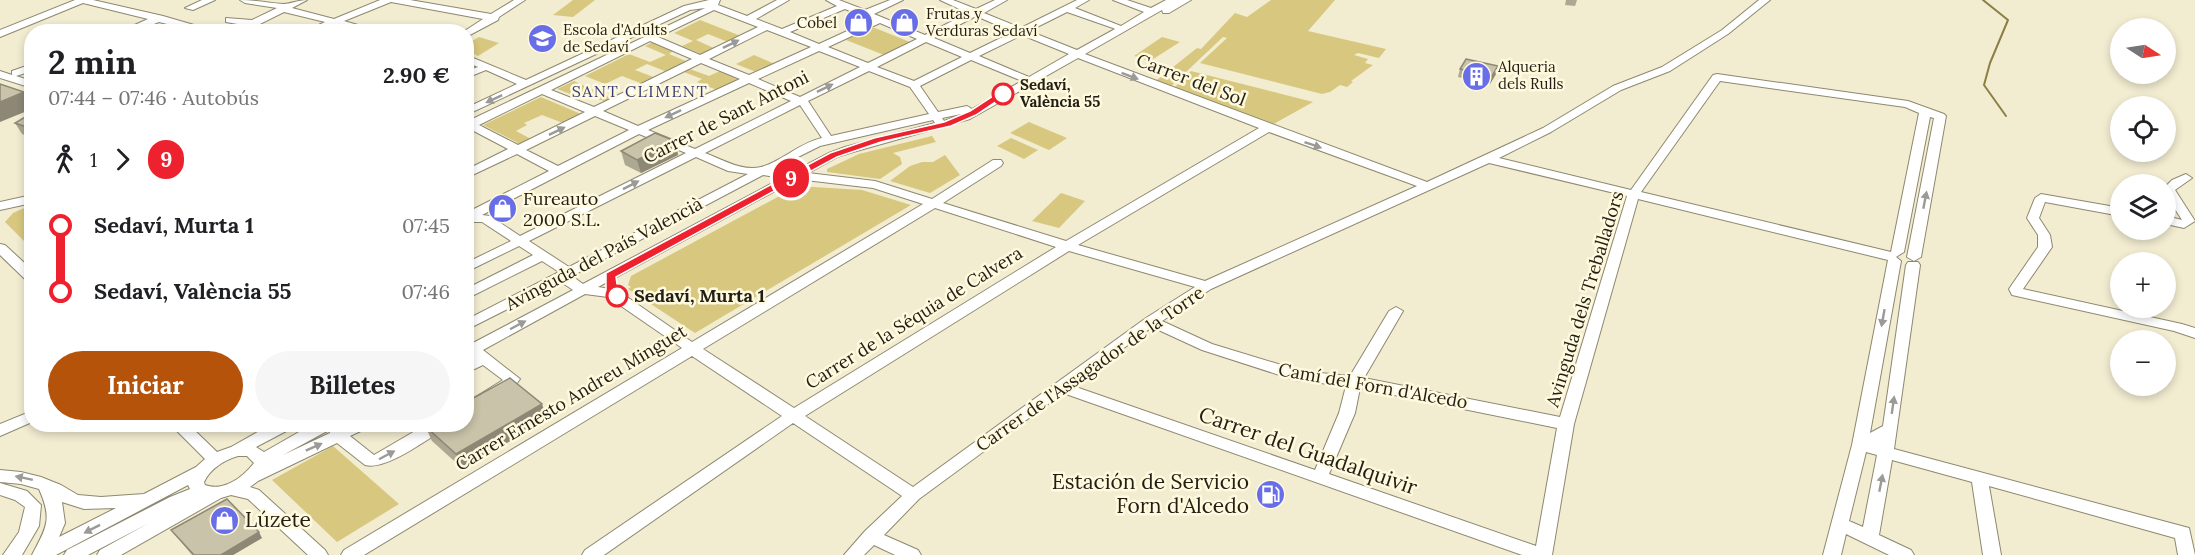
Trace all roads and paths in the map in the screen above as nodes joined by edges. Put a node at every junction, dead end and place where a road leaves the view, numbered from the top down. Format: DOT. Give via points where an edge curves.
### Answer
graph roads {
  1 [pos="82,0"];
  2 [pos="210,0"];
  3 [pos="249,0"];
  4 [pos="302,0"];
  5 [pos="388,0"];
  6 [pos="393,0"];
  7 [pos="520,0"];
  8 [pos="784,0"];
  9 [pos="831,0"];
  10 [pos="898,0"];
  11 [pos="945,0"];
  12 [pos="1002,0"];
  13 [pos="1084,0"];
  14 [pos="1118,0"];
  15 [pos="1173,0"];
  16 [pos="1186,0"];
  17 [pos="1765,0"];
  18 [pos="715,2"];
  19 [pos="844,6"];
  20 [pos="190,8"];
  21 [pos="285,8"];
  22 [pos="1070,10"];
  23 [pos="1152,12"];
  24 [pos="976,13"];
  25 [pos="865,14"];
  26 [pos="160,18"];
  27 [pos="495,18"];
  28 [pos="748,19"];
  29 [pos="229,20"];
  30 [pos="879,20"];
  31 [pos="333,22"];
  32 [pos="253,23"];
  33 [pos="24,24"];
  34 [pos="24,24"];
  35 [pos="145,24"];
  36 [pos="183,24"];
  37 [pos="328,24"];
  38 [pos="342,24"];
  39 [pos="767,26"];
  40 [pos="1116,26"];
  41 [pos="474,30"];
  42 [pos="783,32"];
  43 [pos="1021,32"];
  44 [pos="0,34"];
  45 [pos="651,38"];
  46 [pos="926,39"];
  47 [pos="819,47"];
  48 [pos="1076,55"];
  49 [pos="970,57"];
  50 [pos="700,59"];
  51 [pos="474,61"];
  52 [pos="486,66"];
  53 [pos="0,67"];
  54 [pos="868,67"];
  55 [pos="24,70"];
  56 [pos="474,71"];
  57 [pos="16,73"];
  58 [pos="0,74"];
  59 [pos="24,76"];
  60 [pos="748,79"];
  61 [pos="1028,80"];
  62 [pos="24,82"];
  63 [pos="914,85"];
  64 [pos="535,87"];
  65 [pos="799,101"];
  66 [pos="474,109"];
  67 [pos="594,112"];
  68 [pos="1925,112"];
  69 [pos="938,121"];
  70 [pos="474,123"];
  71 [pos="474,129"];
  72 [pos="1266,129"];
  73 [pos="638,130"];
  74 [pos="827,138"];
  75 [pos="518,150"];
  76 [pos="694,153"];
  77 [pos="1488,159"];
  78 [pos="997,163"];
  79 [pos="732,168"];
  80 [pos="474,171"];
  81 [pos="559,171"];
  82 [pos="761,172"];
  83 [pos="795,176"];
  84 [pos="2186,178"];
  85 [pos="741,182"];
  86 [pos="2176,183"];
  87 [pos="1427,186"];
  88 [pos="761,194"];
  89 [pos="1633,195"];
  90 [pos="24,197"];
  91 [pos="24,200"];
  92 [pos="2176,201"];
  93 [pos="4,203"];
  94 [pos="933,204"];
  95 [pos="2110,210"];
  96 [pos="0,211"];
  97 [pos="474,214"];
  98 [pos="474,218"];
  99 [pos="2176,222"];
  100 [pos="519,241"];
  101 [pos="1067,246"];
  102 [pos="0,248"];
  103 [pos="542,256"];
  104 [pos="1893,256"];
  105 [pos="1914,261"];
  106 [pos="589,262"];
  107 [pos="474,264"];
  108 [pos="24,270"];
  109 [pos="565,274"];
  110 [pos="610,276"];
  111 [pos="1206,286"];
  112 [pos="583,290"];
  113 [pos="474,291"];
  114 [pos="612,293"];
  115 [pos="1396,311"];
  116 [pos="1152,321"];
  117 [pos="474,322"];
  118 [pos="2195,333"];
  119 [pos="691,348"];
  120 [pos="474,350"];
  121 [pos="474,352"];
  122 [pos="1354,383"];
  123 [pos="1060,387"];
  124 [pos="474,405"];
  125 [pos="793,416"];
  126 [pos="24,420"];
  127 [pos="1566,424"];
  128 [pos="1890,429"];
  129 [pos="0,430"];
  130 [pos="186,432"];
  131 [pos="271,432"];
  132 [pos="323,432"];
  133 [pos="327,432"];
  134 [pos="337,432"];
  135 [pos="427,432"];
  136 [pos="1860,445"];
  137 [pos="234,452"];
  138 [pos="1886,453"];
  139 [pos="215,459"];
  140 [pos="262,462"];
  141 [pos="199,472"];
  142 [pos="0,476"];
  143 [pos="1319,479"];
  144 [pos="1980,480"];
  145 [pos="252,483"];
  146 [pos="46,486"];
  147 [pos="0,489"];
  148 [pos="217,491"];
  149 [pos="913,495"];
  150 [pos="149,500"];
  151 [pos="1840,524"];
  152 [pos="871,536"];
  153 [pos="1870,538"];
  154 [pos="44,554"];
  155 [pos="12,555"];
  156 [pos="73,555"];
  157 [pos="106,555"];
  158 [pos="319,555"];
  159 [pos="350,555"];
  160 [pos="591,555"];
  161 [pos="853,555"];
  162 [pos="912,555"];
  163 [pos="1542,555"];
  164 [pos="1832,555"];
  165 [pos="1905,555"];
  166 [pos="1992,555"];
  167 [pos="2187,555"];
  1 -- 26 [label="street"];
  1 -- 33 [label="street"];
  2 -- 20 [label="street"];
  3 -- 21 [label="street"];
  4 -- 21 [label="street"];
  5 -- 31 [label="street"];
  6 -- 27 [label="street"];
  7 -- 27 [label="street"];
  8 -- 28 [label="street"];
  9 -- 19 [label="street"];
  10 -- 25 [label="street"];
  11 -- 24 [label="street, Carrer del Sol"];
  12 -- 24 [label="street, Carrer de Sant Antoni"];
  13 -- 43 [label="street"];
  14 -- 23 [label="street"];
  15 -- 23 [label="street, Avinguda del País Valencià"];
  16 -- 48 [label="street, Avinguda del País Valencià" via="1093,51"];
  17 -- 77 [label="street, Carrer de l'Assagador de la Torre" via="1725,32 1666,69 1617,88 1547,130"];
  18 -- 28 [label="street"];
  18 -- 45 [label="street" via="708,10"];
  18 -- 64 [label="street" via="699,4"];
  19 -- 25 [label="street"];
  19 -- 42 [label="street"];
  21 -- 31 [label="street"];
  21 -- 32 [label="street"];
  22 -- 40 [label="street"];
  23 -- 48 [label="street, Avinguda del País Valencià"];
  24 -- 43 [label="street, Carrer del Sol"];
  24 -- 46 [label="street, Carrer de Sant Antoni"];
  25 -- 30 [label="street"];
  26 -- 35 [label="street"];
  26 -- 36 [label="street"];
  27 -- 41 [label="street"];
  28 -- 39 [label="street"];
  29 -- 32 [label="street"];
  30 -- 46 [label="street"];
  30 -- 47 [label="street"];
  31 -- 37 [label="street"];
  31 -- 38 [label="street"];
  34 -- 44 [label="street"];
  39 -- 42 [label="street"];
  50 -- 39 [label="street, one-way"];
  42 -- 47 [label="street"];
  43 -- 48 [label="street, Carrer del Sol"];
  43 -- 49 [label="street"];
  45 -- 50 [label="street"];
  45 -- 64 [label="street"];
  46 -- 49 [label="street"];
  46 -- 54 [label="street, Carrer de Sant Antoni"];
  47 -- 54 [label="street"];
  47 -- 60 [label="street"];
  48 -- 61 [label="street, Avinguda del País Valencià"];
  48 -- 72 [label="street, Carrer del Sol, one-way"];
  49 -- 61 [label="street"];
  49 -- 63 [label="street"];
  50 -- 60 [label="street"];
  50 -- 67 [label="street"];
  51 -- 52 [label="street"];
  52 -- 56 [label="street"];
  52 -- 64 [label="street"];
  53 -- 57 [label="street"];
  54 -- 63 [label="street"];
  65 -- 54 [label="street, Carrer de Sant Antoni, one-way"];
  55 -- 57 [label="street"];
  57 -- 59 [label="street"];
  58 -- 62 [label="street"];
  60 -- 65 [label="street"];
  60 -- 73 [label="street, one-way"];
  61 -- 69 [label="street, Avinguda del País Valencià" via="966,117"];
  63 -- 69 [label="street"];
  64 -- 66 [label="street, one-way"];
  64 -- 67 [label="street"];
  64 -- 70 [label="street"];
  65 -- 74 [label="street"];
  65 -- 76 [label="street, Carrer de Sant Antoni"];
  67 -- 73 [label="street"];
  75 -- 67 [label="street, one-way"];
  68 -- 89 [label="street, Avinguda dels Treballadors" via="1908,104 1718,77"];
  68 -- 104 [label="street"];
  105 -- 68 [label="street, one-way" via="1940,116"];
  69 -- 74 [label="street, Avinguda del País Valencià"];
  69 -- 83 [label="street, Avinguda del País Valencià" via="833,155"];
  71 -- 75 [label="street"];
  72 -- 87 [label="street, Carrer del Sol, one-way"];
  72 -- 101 [label="street, Carrer de la Séquia de Calvera"];
  73 -- 76 [label="street"];
  73 -- 81 [label="street"];
  74 -- 82 [label="street, Avinguda del País Valencià"];
  75 -- 80 [label="street"];
  75 -- 81 [label="street"];
  76 -- 79 [label="street"];
  100 -- 76 [label="street, Carrer de Sant Antoni, one-way"];
  77 -- 87 [label="street, Carrer de l'Assagador de la Torre"];
  77 -- 89 [label="street"];
  78 -- 94 [label="street, Carrer Ernesto Andreu Minguet"];
  79 -- 82 [label="street"];
  79 -- 85 [label="street"];
  81 -- 97 [label="street"];
  82 -- 83 [label="street"];
  82 -- 85 [label="street, Avinguda del País Valencià"];
  83 -- 88 [label="street, Avinguda del País Valencià"];
  83 -- 94 [label="street" via="875,185"];
  84 -- 86 [label="street"];
  85 -- 88 [label="street"];
  85 -- 106 [label="street, Avinguda del País Valencià"];
  87 -- 111 [label="street, Carrer de l'Assagador de la Torre"];
  88 -- 110 [label="street, Avinguda del País Valencià"];
  89 -- 104 [label="street"];
  89 -- 127 [label="street, Avinguda dels Treballadors"];
  90 -- 93 [label="street"];
  91 -- 93 [label="street"];
  92 -- 99 [label="street" via="2189,221"];
  93 -- 96 [label="street"];
  94 -- 101 [label="street"];
  94 -- 119 [label="street, Carrer Ernesto Andreu Minguet"];
  95 -- 118 [label="street" via="2041,198 2033,218 2044,235 2045,247 2017,292"];
  98 -- 100 [label="street" via="486,219"];
  100 -- 103 [label="street"];
  100 -- 107 [label="street, Carrer de Sant Antoni"];
  101 -- 111 [label="street"];
  101 -- 125 [label="street, Carrer de la Séquia de Calvera"];
  102 -- 108 [label="street"];
  103 -- 109 [label="street"];
  103 -- 113 [label="street"];
  104 -- 105 [label="street" via="1904,265"];
  104 -- 136 [label="street, one-way"];
  128 -- 105 [label="street, one-way"];
  106 -- 109 [label="street, Avinguda del País Valencià"];
  106 -- 110 [label="street"];
  109 -- 112 [label="street"];
  109 -- 117 [label="street, Avinguda del País Valencià"];
  110 -- 112 [label="street, Avinguda del País Valencià"];
  110 -- 114 [label="street"];
  111 -- 116 [label="street, Carrer de l'Assagador de la Torre"];
  112 -- 114 [label="street"];
  120 -- 112 [label="street, Avinguda del País Valencià, one-way"];
  114 -- 119 [label="street"];
  115 -- 122 [label="street"];
  116 -- 122 [label="street, Camí del Forn d'Alcedo" via="1251,362 1300,376"];
  116 -- 123 [label="street, Carrer de l'Assagador de la Torre"];
  119 -- 125 [label="street"];
  119 -- 159 [label="street, Carrer Ernesto Andreu Minguet"];
  121 -- 124 [label="street" via="512,381"];
  122 -- 127 [label="street, Camí del Forn d'Alcedo"];
  122 -- 143 [label="street" via="1347,412"];
  123 -- 143 [label="street, Carrer del Guadalquivir"];
  123 -- 149 [label="street, Carrer de l'Assagador de la Torre"];
  125 -- 149 [label="street"];
  125 -- 160 [label="street, Carrer de la Séquia de Calvera"];
  126 -- 129 [label="street"];
  127 -- 163 [label="street, Avinguda dels Treballadors"];
  128 -- 136 [label="street"];
  128 -- 138 [label="street"];
  130 -- 139 [label="street"];
  131 -- 137 [label="street"];
  132 -- 140 [label="street" via="282,448"];
  145 -- 133 [label="street, one-way"];
  134 -- 135 [label="street, one-way" via="371,461"];
  136 -- 138 [label="street"];
  136 -- 151 [label="street"];
  137 -- 139 [label="street"];
  137 -- 140 [label="street" via="254,452"];
  138 -- 144 [label="street"];
  153 -- 138 [label="street, one-way"];
  139 -- 141 [label="street"];
  140 -- 145 [label="street"];
  141 -- 148 [label="street" via="195,483"];
  141 -- 150 [label="street"];
  146 -- 142 [label="street, one-way" via="24,478"];
  143 -- 163 [label="street, Carrer del Guadalquivir"];
  144 -- 166 [label="street"];
  144 -- 167 [label="street" via="2182,533"];
  145 -- 148 [label="street"];
  145 -- 158 [label="street"];
  146 -- 150 [label="street" via="72,500 90,504"];
  146 -- 154 [label="street" via="55,505 56,523"];
  147 -- 155 [label="street" via="21,495 33,505 26,537"];
  148 -- 156 [label="street" via="176,501"];
  148 -- 157 [label="street"];
  149 -- 152 [label="street, Carrer de l'Assagador de la Torre"];
  150 -- 154 [label="street, one-way"];
  151 -- 153 [label="street"];
  151 -- 164 [label="street"];
  152 -- 161 [label="street, Carrer de l'Assagador de la Torre"];
  152 -- 162 [label="street"];
  153 -- 165 [label="street"];
}
